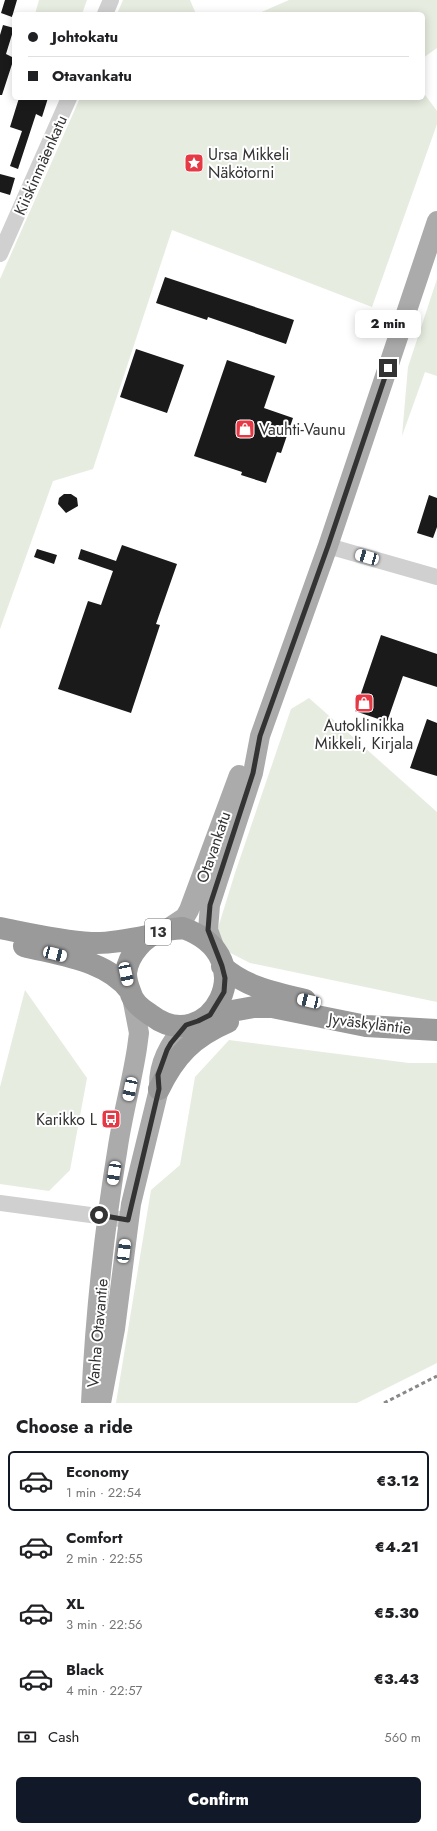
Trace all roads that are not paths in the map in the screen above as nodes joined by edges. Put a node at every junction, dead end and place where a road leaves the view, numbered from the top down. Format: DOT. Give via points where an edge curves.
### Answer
graph roads {
  1 [pos="111,0"];
  2 [pos="106,12"];
  3 [pos="68,100"];
  4 [pos="437,221"];
  5 [pos="0,254"];
  6 [pos="328,546"];
  7 [pos="437,576"];
  8 [pos="260,736"];
  9 [pos="0,928"];
  10 [pos="160,932"];
  11 [pos="0,939"];
  12 [pos="219,958"];
  13 [pos="131,996"];
  14 [pos="290,1012"];
  15 [pos="210,1015"];
  16 [pos="186,1025"];
  17 [pos="437,1028"];
  18 [pos="159,1089"];
  19 [pos="0,1203"];
  20 [pos="108,1216"];
  21 [pos="128,1220"];
  22 [pos="91,1403"];
  23 [pos="101,1403"];
  1 -- 2 [label="street"];
  3 -- 5 [label="street, Kiiskinmäenkatu"];
  4 -- 6 [label="main road, Otavankatu"];
  6 -- 7 [label="street"];
  6 -- 8 [label="main road, Otavankatu"];
  8 -- 10 [label="main road, Otavankatu" via="245,759 189,910 184,917"];
  8 -- 12 [label="main road, Otavankatu" via="253,773 210,905 208,930"];
  9 -- 10 [label="highway, 13" via="92,943 133,939"];
  10 -- 12 [label="highway, 13" via="183,928 194,932 203,938"];
  10 -- 13 [label="highway, 13" via="138,946 130,961 126,974"];
  11 -- 13 [label="highway, 13" via="106,970 121,980"];
  12 -- 15 [label="highway" via="225,978 224,992"];
  12 -- 17 [label="highway, Jyväskyläntie / 13" via="234,977 279,994"];
  13 -- 16 [label="highway, 13" via="154,1017 168,1023"];
  13 -- 20 [label="main road, Vanha Otavantie" via="139,1033 118,1144"];
  14 -- 15 [label="highway, Jyväskyläntie / 13" via="272,1007 254,1007"];
  14 -- 17 [label="highway, Jyväskyläntie / 13" via="366,1026"];
  14 -- 18 [label="highway" via="233,1020 214,1028 181,1053 170,1067"];
  15 -- 16 [label="highway, 13"];
  16 -- 18 [label="main road, Vanha Otavantie" via="167,1050 158,1075"];
  18 -- 21 [label="main road, Vanha Otavantie"];
  19 -- 20 [label="street"];
  20 -- 21 [label="street"];
  20 -- 22 [label="main road, Vanha Otavantie"];
  21 -- 23 [label="main road, Vanha Otavantie" via="115,1329"];
}
